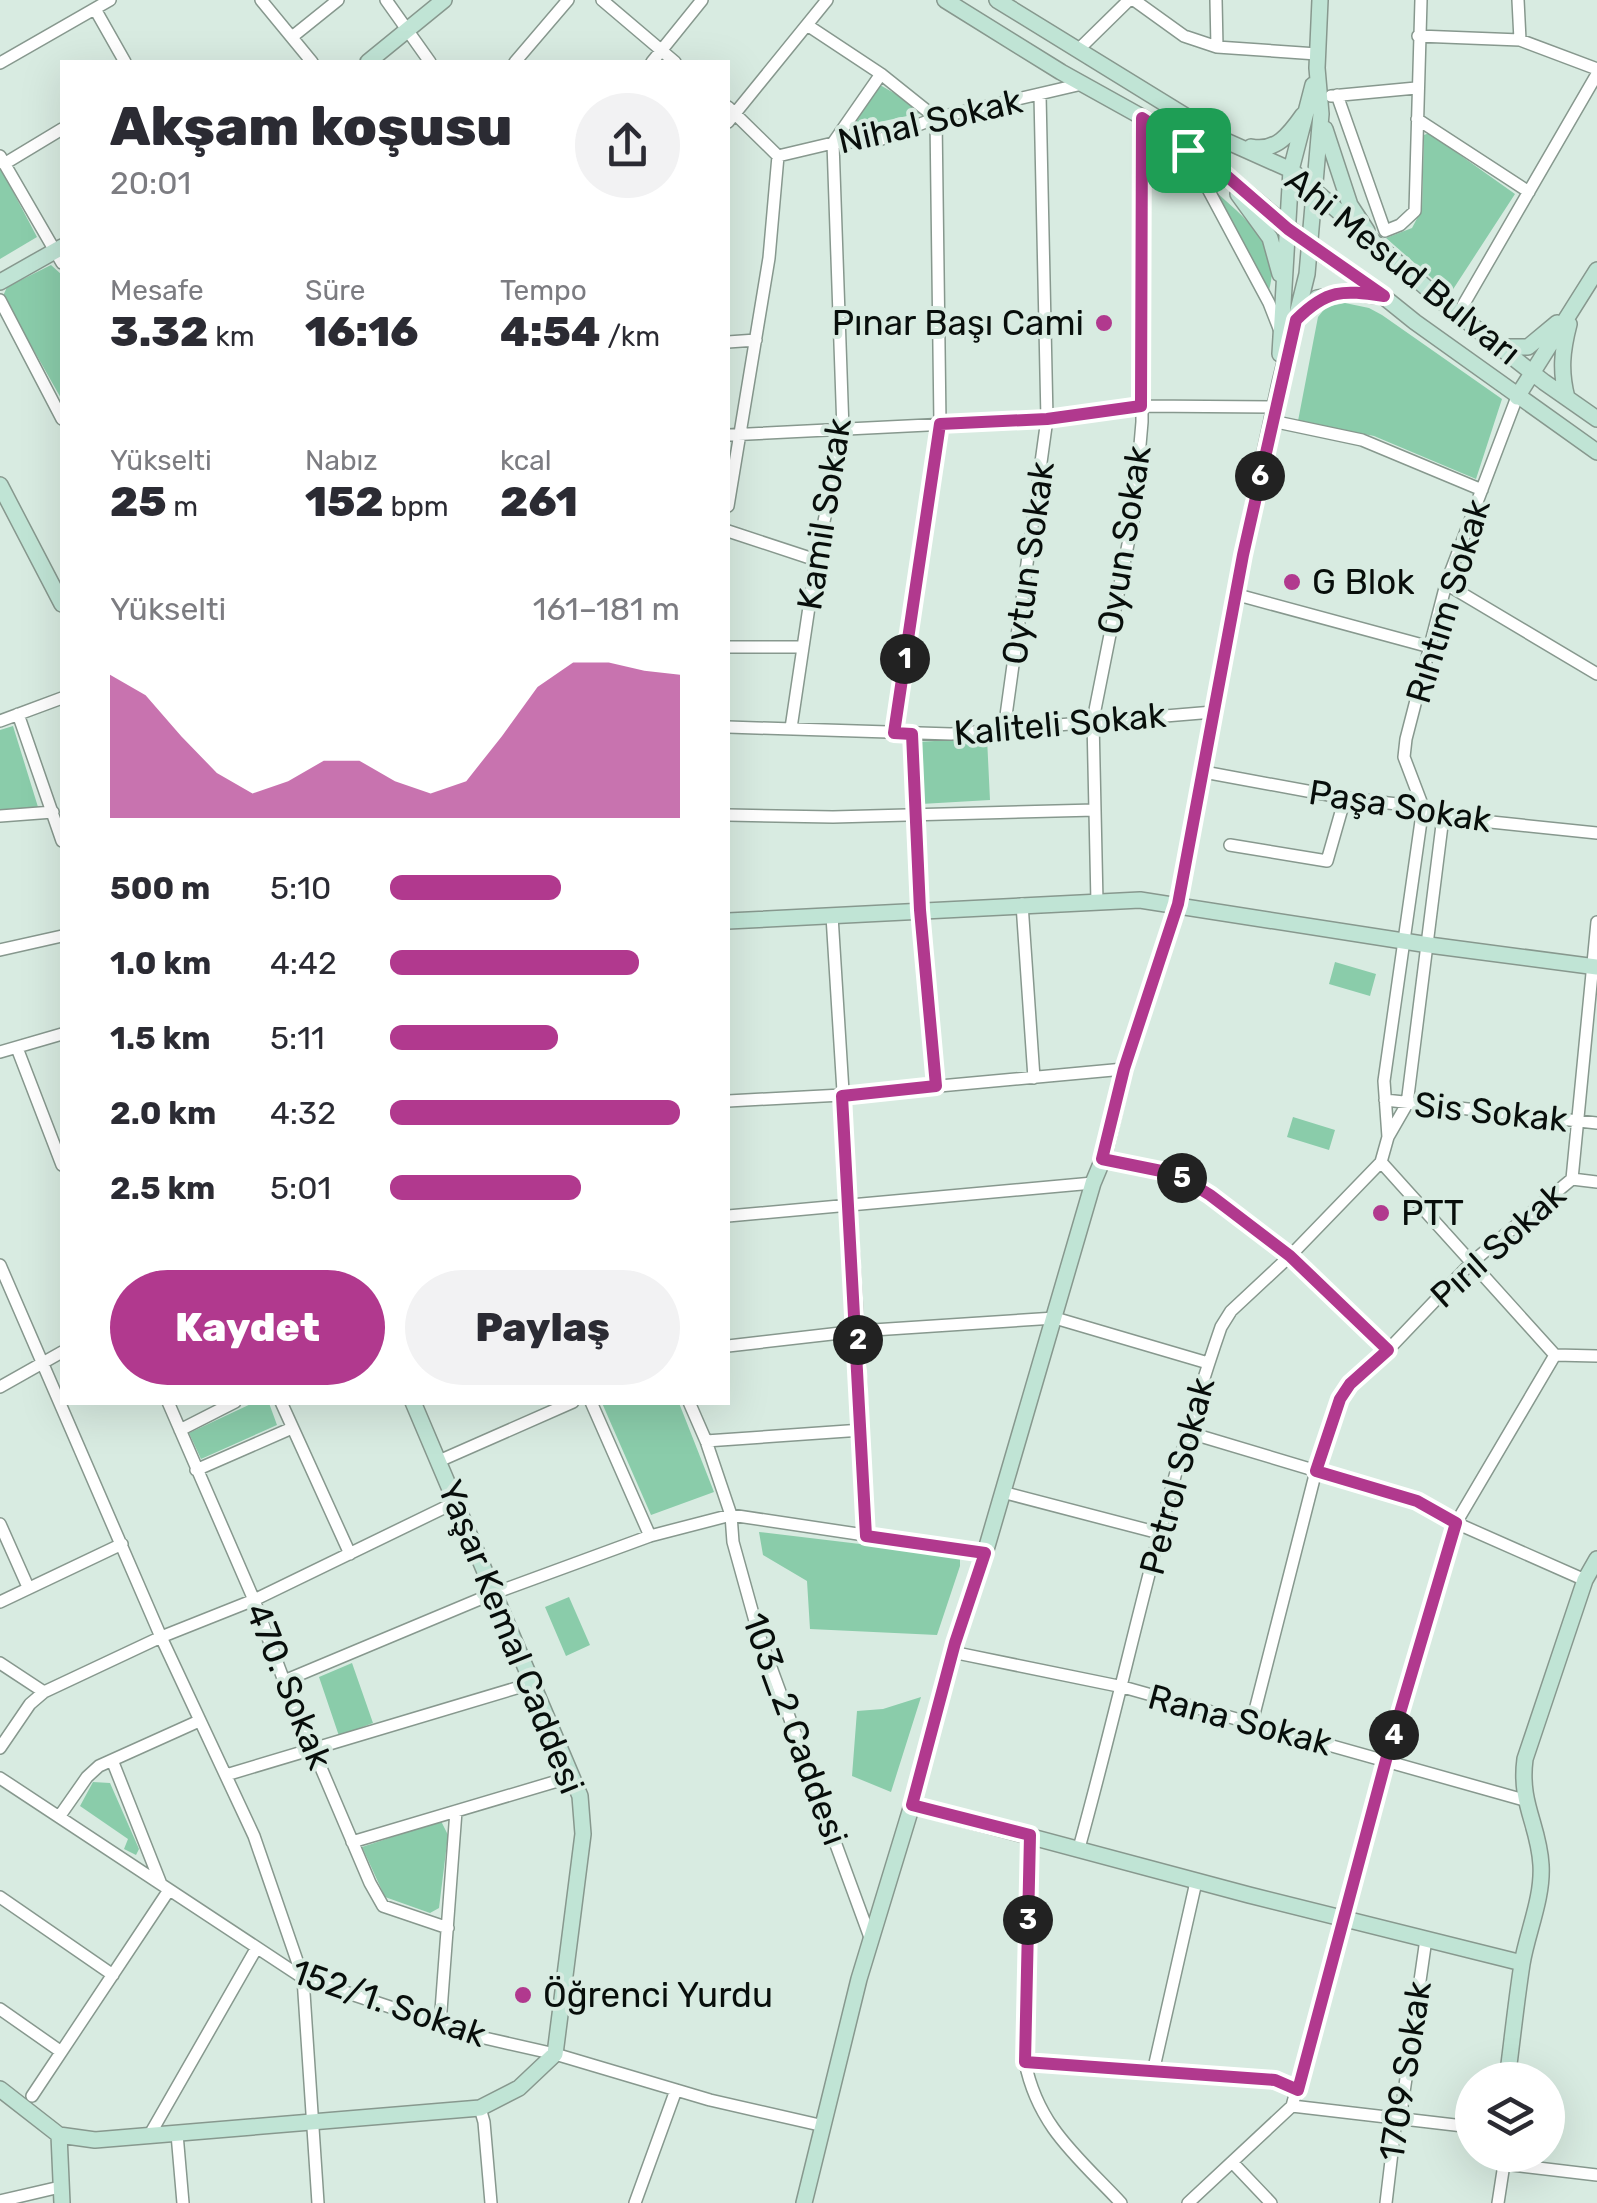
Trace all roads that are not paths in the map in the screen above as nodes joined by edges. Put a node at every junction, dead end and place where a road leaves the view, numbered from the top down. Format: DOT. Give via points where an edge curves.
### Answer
graph roads {
  1 [pos="110,0"];
  2 [pos="262,0"];
  3 [pos="338,0"];
  4 [pos="386,0"];
  5 [pos="444,0"];
  6 [pos="568,0"];
  7 [pos="602,0"];
  8 [pos="702,0"];
  9 [pos="827,0"];
  10 [pos="945,0"];
  11 [pos="997,0"];
  12 [pos="1131,0"];
  13 [pos="1216,0"];
  14 [pos="1320,0"];
  15 [pos="1421,0"];
  16 [pos="1518,0"];
  17 [pos="95,9"];
  18 [pos="806,25"];
  19 [pos="408,30"];
  20 [pos="1418,36"];
  21 [pos="292,37"];
  22 [pos="1520,40"];
  23 [pos="1217,47"];
  24 [pos="1078,50"];
  25 [pos="662,51"];
  26 [pos="124,60"];
  27 [pos="310,60"];
  28 [pos="370,60"];
  29 [pos="429,60"];
  30 [pos="518,60"];
  31 [pos="654,60"];
  32 [pos="673,60"];
  33 [pos="1317,61"];
  34 [pos="0,63"];
  35 [pos="1597,72"];
  36 [pos="881,74"];
  37 [pos="1082,84"];
  38 [pos="1416,88"];
  39 [pos="1040,96"];
  40 [pos="1337,96"];
  41 [pos="1316,106"];
  42 [pos="730,114"];
  43 [pos="936,118"];
  44 [pos="1142,118"];
  45 [pos="1417,119"];
  46 [pos="60,130"];
  47 [pos="1226,141"];
  48 [pos="834,144"];
  49 [pos="1186,148"];
  50 [pos="778,156"];
  51 [pos="2,160"];
  52 [pos="1291,170"];
  53 [pos="1221,171"];
  54 [pos="1529,192"];
  55 [pos="1316,194"];
  56 [pos="1288,229"];
  57 [pos="1312,247"];
  58 [pos="1377,248"];
  59 [pos="60,254"];
  60 [pos="1597,270"];
  61 [pos="0,282"];
  62 [pos="1384,296"];
  63 [pos="0,300"];
  64 [pos="1574,306"];
  65 [pos="1458,314"];
  66 [pos="1290,316"];
  67 [pos="1282,334"];
  68 [pos="756,340"];
  69 [pos="730,342"];
  70 [pos="1500,347"];
  71 [pos="1533,373"];
  72 [pos="1280,383"];
  73 [pos="1517,397"];
  74 [pos="1567,398"];
  75 [pos="1141,406"];
  76 [pos="1273,414"];
  77 [pos="60,415"];
  78 [pos="1597,418"];
  79 [pos="1047,419"];
  80 [pos="940,424"];
  81 [pos="843,430"];
  82 [pos="733,434"];
  83 [pos="1597,452"];
  84 [pos="730,477"];
  85 [pos="0,484"];
  86 [pos="1482,490"];
  87 [pos="730,531"];
  88 [pos="816,560"];
  89 [pos="1446,584"];
  90 [pos="1238,596"];
  91 [pos="60,600"];
  92 [pos="730,647"];
  93 [pos="803,647"];
  94 [pos="1430,647"];
  95 [pos="1597,674"];
  96 [pos="60,699"];
  97 [pos="1213,712"];
  98 [pos="18,714"];
  99 [pos="1093,720"];
  100 [pos="0,721"];
  101 [pos="730,727"];
  102 [pos="791,728"];
  103 [pos="1004,730"];
  104 [pos="894,733"];
  105 [pos="912,734"];
  106 [pos="1204,772"];
  107 [pos="1345,798"];
  108 [pos="1423,807"];
  109 [pos="1095,810"];
  110 [pos="53,812"];
  111 [pos="730,815"];
  112 [pos="916,815"];
  113 [pos="0,816"];
  114 [pos="1443,817"];
  115 [pos="1597,832"];
  116 [pos="60,835"];
  117 [pos="1230,845"];
  118 [pos="1097,902"];
  119 [pos="1022,904"];
  120 [pos="1178,904"];
  121 [pos="920,910"];
  122 [pos="832,916"];
  123 [pos="730,921"];
  124 [pos="1597,922"];
  125 [pos="60,936"];
  126 [pos="1405,941"];
  127 [pos="1429,945"];
  128 [pos="0,950"];
  129 [pos="1594,966"];
  130 [pos="60,1035"];
  131 [pos="17,1048"];
  132 [pos="0,1052"];
  133 [pos="1124,1069"];
  134 [pos="1034,1078"];
  135 [pos="936,1086"];
  136 [pos="842,1096"];
  137 [pos="1385,1100"];
  138 [pos="730,1102"];
  139 [pos="1407,1104"];
  140 [pos="1579,1121"];
  141 [pos="1597,1122"];
  142 [pos="1388,1137"];
  143 [pos="1102,1159"];
  144 [pos="60,1160"];
  145 [pos="1381,1162"];
  146 [pos="1572,1180"];
  147 [pos="1092,1182"];
  148 [pos="1597,1182"];
  149 [pos="850,1206"];
  150 [pos="730,1216"];
  151 [pos="1290,1256"];
  152 [pos="1471,1263"];
  153 [pos="0,1264"];
  154 [pos="1055,1318"];
  155 [pos="858,1330"];
  156 [pos="730,1346"];
  157 [pos="1388,1350"];
  158 [pos="60,1353"];
  159 [pos="1555,1356"];
  160 [pos="1597,1356"];
  161 [pos="43,1363"];
  162 [pos="1208,1363"];
  163 [pos="0,1388"];
  164 [pos="60,1402"];
  165 [pos="61,1405"];
  166 [pos="169,1405"];
  167 [pos="230,1405"];
  168 [pos="283,1405"];
  169 [pos="414,1405"];
  170 [pos="566,1405"];
  171 [pos="592,1405"];
  172 [pos="690,1405"];
  173 [pos="292,1428"];
  174 [pos="180,1430"];
  175 [pos="862,1430"];
  176 [pos="1190,1433"];
  177 [pos="706,1442"];
  178 [pos="438,1461"];
  179 [pos="196,1470"];
  180 [pos="1316,1471"];
  181 [pos="1002,1492"];
  182 [pos="456,1502"];
  183 [pos="731,1515"];
  184 [pos="1456,1523"];
  185 [pos="0,1524"];
  186 [pos="1159,1534"];
  187 [pos="650,1536"];
  188 [pos="866,1536"];
  189 [pos="122,1544"];
  190 [pos="985,1553"];
  191 [pos="350,1554"];
  192 [pos="1597,1559"];
  193 [pos="1585,1580"];
  194 [pos="28,1586"];
  195 [pos="492,1594"];
  196 [pos="254,1600"];
  197 [pos="0,1602"];
  198 [pos="161,1636"];
  199 [pos="952,1652"];
  200 [pos="0,1663"];
  201 [pos="284,1681"];
  202 [pos="533,1683"];
  203 [pos="1123,1687"];
  204 [pos="44,1692"];
  205 [pos="200,1721"];
  206 [pos="1252,1722"];
  207 [pos="0,1748"];
  208 [pos="314,1749"];
  209 [pos="112,1760"];
  210 [pos="1386,1760"];
  211 [pos="226,1775"];
  212 [pos="572,1776"];
  213 [pos="0,1778"];
  214 [pos="1524,1800"];
  215 [pos="912,1805"];
  216 [pos="456,1811"];
  217 [pos="59,1817"];
  218 [pos="1030,1835"];
  219 [pos="352,1842"];
  220 [pos="1080,1848"];
  221 [pos="1196,1882"];
  222 [pos="165,1887"];
  223 [pos="0,1897"];
  224 [pos="1343,1918"];
  225 [pos="448,1928"];
  226 [pos="1426,1939"];
  227 [pos="871,1940"];
  228 [pos="256,1950"];
  229 [pos="1522,1963"];
  230 [pos="113,1975"];
  231 [pos="303,1978"];
  232 [pos="0,2009"];
  233 [pos="440,2024"];
  234 [pos="60,2051"];
  235 [pos="555,2054"];
  236 [pos="1025,2062"];
  237 [pos="1508,2062"];
  238 [pos="1153,2072"];
  239 [pos="0,2089"];
  240 [pos="676,2090"];
  241 [pos="1298,2090"];
  242 [pos="32,2096"];
  243 [pos="1292,2106"];
  244 [pos="480,2108"];
  245 [pos="1400,2120"];
  246 [pos="312,2122"];
  247 [pos="1455,2125"];
  248 [pos="824,2126"];
  249 [pos="177,2134"];
  250 [pos="59,2135"];
  251 [pos="148,2136"];
  252 [pos="1232,2162"];
  253 [pos="1597,2175"];
  254 [pos="61,2195"];
  255 [pos="0,2200"];
  256 [pos="183,2203"];
  257 [pos="318,2203"];
  258 [pos="491,2203"];
  259 [pos="636,2203"];
  260 [pos="804,2203"];
  261 [pos="1121,2203"];
  262 [pos="1188,2203"];
  263 [pos="1271,2203"];
  264 [pos="1386,2203"];
  265 [pos="1498,2203"];
  1 -- 17 [label="street"];
  2 -- 21 [label="street"];
  3 -- 21 [label="street"];
  4 -- 19 [label="street"];
  5 -- 19 [label="main road"];
  6 -- 30 [label="street"];
  7 -- 25 [label="street"];
  8 -- 25 [label="street"];
  9 -- 18 [label="street"];
  10 -- 37 [label="main road, Ahi Mesud Bulvarı"];
  11 -- 24 [label="main road, Ahi Mesud Bulvarı"];
  12 -- 23 [label="street" via="1184,36"];
  12 -- 24 [label="street"];
  13 -- 23 [label="street"];
  14 -- 33 [label="main road"];
  15 -- 20 [label="street"];
  16 -- 22 [label="street"];
  17 -- 26 [label="street"];
  17 -- 34 [label="street"];
  18 -- 36 [label="street"];
  18 -- 42 [label="street"];
  19 -- 28 [label="main road"];
  19 -- 29 [label="street"];
  20 -- 22 [label="street"];
  20 -- 38 [label="street"];
  21 -- 27 [label="street"];
  22 -- 35 [label="street"];
  23 -- 33 [label="street"];
  24 -- 47 [label="main road, Ahi Mesud Bulvarı"];
  25 -- 31 [label="street"];
  25 -- 32 [label="street"];
  33 -- 41 [label="main road"];
  35 -- 54 [label="street"];
  36 -- 43 [label="street"];
  36 -- 48 [label="street"];
  37 -- 39 [label="street, Nihal Sokak"];
  37 -- 44 [label="main road, Ahi Mesud Bulvarı"];
  38 -- 40 [label="street"];
  38 -- 45 [label="street"];
  39 -- 43 [label="street, Nihal Sokak"];
  39 -- 79 [label="street, Oytun Sokak"];
  40 -- 41 [label="street"];
  40 -- 45 [label="street" via="1385,231 1415,211"];
  41 -- 47 [label="main road" via="1264,150"];
  41 -- 52 [label="main road"];
  41 -- 55 [label="main road"];
  41 -- 58 [label="main road" via="1350,205"];
  42 -- 50 [label="street"];
  43 -- 48 [label="street, Nihal Sokak" via="879,140"];
  43 -- 80 [label="street"];
  44 -- 49 [label="main road, Ahi Mesud Bulvarı"];
  44 -- 75 [label="street, Oyun Sokak"];
  45 -- 54 [label="street"];
  46 -- 51 [label="street"];
  47 -- 52 [label="main road, Ahi Mesud Bulvarı"];
  48 -- 50 [label="street, Nihal Sokak"];
  48 -- 81 [label="street, Kamil Sokak"];
  49 -- 53 [label="main road, Ahi Mesud Bulvarı"];
  49 -- 67 [label="street"];
  50 -- 68 [label="street"];
  51 -- 59 [label="street"];
  52 -- 55 [label="main road, Ahi Mesud Bulvarı"];
  52 -- 56 [label="main road"];
  53 -- 56 [label="main road, Ahi Mesud Bulvarı"];
  53 -- 66 [label="main road" via="1270,238"];
  54 -- 65 [label="street"];
  55 -- 57 [label="main road"];
  55 -- 58 [label="main road, Ahi Mesud Bulvarı"];
  56 -- 57 [label="main road, Ahi Mesud Bulvarı"];
  56 -- 66 [label="main road"];
  57 -- 62 [label="main road, Ahi Mesud Bulvarı"];
  57 -- 66 [label="main road"];
  58 -- 65 [label="main road, Ahi Mesud Bulvarı"];
  59 -- 61 [label="main road"];
  60 -- 64 [label="main road"];
  62 -- 66 [label="main road" via="1318,298"];
  62 -- 73 [label="main road, Ahi Mesud Bulvarı"];
  63 -- 77 [label="street"];
  64 -- 70 [label="main road" via="1528,347"];
  64 -- 71 [label="main road"];
  64 -- 74 [label="main road" via="1563,348"];
  65 -- 70 [label="main road, Ahi Mesud Bulvarı"];
  66 -- 67 [label="main road"];
  66 -- 72 [label="main road"];
  67 -- 72 [label="main road"];
  68 -- 69 [label="street"];
  68 -- 82 [label="street"];
  70 -- 71 [label="main road, Ahi Mesud Bulvarı"];
  71 -- 73 [label="main road"];
  71 -- 74 [label="main road, Ahi Mesud Bulvarı"];
  72 -- 76 [label="main road"];
  73 -- 83 [label="main road, Ahi Mesud Bulvarı"];
  73 -- 86 [label="street, Rıhtım Sokak"];
  74 -- 78 [label="main road, Ahi Mesud Bulvarı"];
  75 -- 76 [label="street"];
  75 -- 79 [label="street"];
  75 -- 99 [label="street, Oyun Sokak" via="1134,514"];
  76 -- 86 [label="street" via="1362,440"];
  76 -- 90 [label="main road"];
  79 -- 80 [label="street"];
  79 -- 103 [label="street, Oytun Sokak"];
  80 -- 81 [label="street"];
  80 -- 104 [label="street"];
  81 -- 82 [label="street"];
  81 -- 88 [label="street, Kamil Sokak"];
  82 -- 84 [label="street"];
  85 -- 91 [label="main road"];
  86 -- 89 [label="street, Rıhtım Sokak"];
  87 -- 88 [label="street"];
  88 -- 93 [label="street, Kamil Sokak"];
  89 -- 94 [label="street, Rıhtım Sokak"];
  89 -- 95 [label="street"];
  90 -- 94 [label="street"];
  90 -- 97 [label="main road"];
  92 -- 93 [label="street"];
  93 -- 102 [label="street, Kamil Sokak"];
  94 -- 108 [label="street, Rıhtım Sokak" via="1404,757"];
  96 -- 98 [label="street"];
  97 -- 99 [label="street, Kaliteli Sokak"];
  97 -- 106 [label="main road"];
  98 -- 100 [label="street"];
  98 -- 110 [label="street"];
  99 -- 103 [label="street, Kaliteli Sokak"];
  99 -- 109 [label="street, Oyun Sokak"];
  101 -- 102 [label="street, Kaliteli Sokak"];
  102 -- 104 [label="street, Kaliteli Sokak"];
  103 -- 105 [label="street, Kaliteli Sokak"];
  104 -- 105 [label="street, Kaliteli Sokak"];
  105 -- 112 [label="street"];
  106 -- 107 [label="street, Paşa Sokak"];
  106 -- 120 [label="main road"];
  107 -- 108 [label="street, Paşa Sokak"];
  107 -- 117 [label="street" via="1327,862"];
  108 -- 114 [label="street, Paşa Sokak"];
  108 -- 126 [label="street"];
  109 -- 112 [label="street"];
  109 -- 118 [label="street, Oyun Sokak"];
  110 -- 113 [label="street"];
  110 -- 116 [label="street"];
  111 -- 112 [label="street"];
  112 -- 121 [label="street"];
  114 -- 115 [label="street, Paşa Sokak"];
  114 -- 127 [label="street"];
  118 -- 119 [label="main road"];
  118 -- 120 [label="main road"];
  119 -- 121 [label="main road"];
  119 -- 134 [label="street"];
  120 -- 126 [label="main road"];
  120 -- 133 [label="main road"];
  121 -- 122 [label="main road"];
  121 -- 135 [label="street"];
  122 -- 123 [label="main road"];
  122 -- 136 [label="street"];
  124 -- 129 [label="street, Pırıl Sokak"];
  125 -- 128 [label="street"];
  126 -- 127 [label="main road"];
  126 -- 137 [label="street"];
  127 -- 129 [label="main road"];
  127 -- 139 [label="street"];
  129 -- 140 [label="street, Pırıl Sokak"];
  130 -- 131 [label="street"];
  131 -- 132 [label="street"];
  131 -- 144 [label="street"];
  133 -- 134 [label="street"];
  133 -- 143 [label="main road"];
  134 -- 135 [label="street"];
  135 -- 136 [label="street"];
  136 -- 138 [label="street"];
  136 -- 149 [label="street"];
  137 -- 139 [label="street, Sis Sokak"];
  137 -- 142 [label="street"];
  139 -- 140 [label="street, Sis Sokak"];
  139 -- 142 [label="street"];
  140 -- 141 [label="street, Sis Sokak"];
  140 -- 146 [label="street, Pırıl Sokak"];
  142 -- 145 [label="street"];
  143 -- 147 [label="main road"];
  143 -- 151 [label="street" via="1176,1174"];
  145 -- 151 [label="street, Petrol Sokak"];
  145 -- 152 [label="street"];
  146 -- 148 [label="street"];
  146 -- 152 [label="street, Pırıl Sokak"];
  147 -- 149 [label="street"];
  147 -- 154 [label="main road"];
  149 -- 150 [label="street"];
  149 -- 155 [label="street"];
  151 -- 157 [label="street"];
  151 -- 162 [label="street, Petrol Sokak" via="1230,1311"];
  152 -- 157 [label="street, Pırıl Sokak"];
  152 -- 159 [label="street"];
  153 -- 161 [label="street"];
  154 -- 155 [label="street"];
  154 -- 162 [label="street"];
  154 -- 181 [label="main road"];
  155 -- 156 [label="street"];
  155 -- 175 [label="street"];
  157 -- 180 [label="street, Pırıl Sokak" via="1340,1399"];
  158 -- 161 [label="street"];
  159 -- 160 [label="street"];
  159 -- 184 [label="street"];
  161 -- 163 [label="street"];
  161 -- 164 [label="street"];
  162 -- 176 [label="street, Petrol Sokak"];
  165 -- 189 [label="street"];
  166 -- 174 [label="street, 470. Sokak"];
  167 -- 174 [label="street"];
  168 -- 173 [label="street"];
  169 -- 178 [label="main road, Yaşar Kemal Caddesi"];
  170 -- 178 [label="street"];
  171 -- 187 [label="street"];
  172 -- 177 [label="street, 103_2 Caddesi"];
  173 -- 179 [label="street"];
  173 -- 191 [label="street"];
  174 -- 179 [label="street, 470. Sokak"];
  175 -- 177 [label="street"];
  175 -- 188 [label="street"];
  176 -- 180 [label="street"];
  176 -- 186 [label="street, Petrol Sokak"];
  177 -- 183 [label="street, 103_2 Caddesi"];
  178 -- 182 [label="main road, Yaşar Kemal Caddesi"];
  179 -- 196 [label="street, 470. Sokak"];
  180 -- 184 [label="street" via="1417,1501"];
  180 -- 206 [label="street, Pırıl Sokak"];
  181 -- 186 [label="street"];
  181 -- 190 [label="main road"];
  182 -- 191 [label="street"];
  182 -- 195 [label="main road, Yaşar Kemal Caddesi"];
  183 -- 187 [label="street"];
  183 -- 188 [label="street"];
  183 -- 227 [label="street, 103_2 Caddesi" via="758,1632"];
  184 -- 193 [label="street"];
  184 -- 210 [label="street"];
  185 -- 194 [label="street"];
  186 -- 203 [label="street, Petrol Sokak"];
  187 -- 195 [label="street"];
  188 -- 190 [label="street"];
  189 -- 194 [label="street"];
  189 -- 198 [label="street"];
  190 -- 199 [label="main road"];
  191 -- 196 [label="street"];
  192 -- 193 [label="main road"];
  193 -- 214 [label="main road" via="1526,1759"];
  194 -- 197 [label="street"];
  195 -- 201 [label="street"];
  195 -- 202 [label="main road, Yaşar Kemal Caddesi"];
  196 -- 198 [label="street"];
  196 -- 201 [label="street, 470. Sokak"];
  198 -- 204 [label="street"];
  198 -- 205 [label="street"];
  199 -- 203 [label="street, Rana Sokak"];
  199 -- 215 [label="main road"];
  200 -- 204 [label="street"];
  201 -- 208 [label="street, 470. Sokak"];
  202 -- 208 [label="street"];
  202 -- 212 [label="main road, Yaşar Kemal Caddesi"];
  203 -- 206 [label="street, Rana Sokak"];
  203 -- 220 [label="street, Petrol Sokak"];
  204 -- 207 [label="street"];
  205 -- 209 [label="street"];
  205 -- 211 [label="street"];
  206 -- 210 [label="street, Rana Sokak"];
  208 -- 211 [label="street"];
  208 -- 219 [label="street, 470. Sokak"];
  209 -- 217 [label="street" via="87,1777"];
  209 -- 222 [label="street"];
  210 -- 214 [label="street, Rana Sokak"];
  210 -- 224 [label="street"];
  211 -- 231 [label="street"];
  212 -- 216 [label="street"];
  212 -- 235 [label="main road, Yaşar Kemal Caddesi" via="583,1834"];
  213 -- 217 [label="street, 152/1. Sokak"];
  214 -- 229 [label="main road" via="1542,1862"];
  215 -- 218 [label="main road"];
  215 -- 227 [label="main road"];
  216 -- 219 [label="street"];
  216 -- 225 [label="street"];
  217 -- 222 [label="street, 152/1. Sokak"];
  218 -- 220 [label="main road"];
  218 -- 236 [label="street"];
  219 -- 225 [label="street, 470. Sokak" via="383,1906"];
  220 -- 221 [label="main road"];
  221 -- 224 [label="main road"];
  221 -- 238 [label="street"];
  222 -- 228 [label="street, 152/1. Sokak"];
  222 -- 230 [label="street"];
  223 -- 230 [label="street"];
  224 -- 226 [label="main road"];
  224 -- 241 [label="street"];
  225 -- 233 [label="street"];
  226 -- 229 [label="main road"];
  226 -- 245 [label="street, 1709 Sokak"];
  227 -- 248 [label="main road"];
  228 -- 231 [label="street, 152/1. Sokak"];
  228 -- 251 [label="street"];
  229 -- 237 [label="main road"];
  230 -- 234 [label="street"];
  231 -- 233 [label="street, 152/1. Sokak"];
  231 -- 246 [label="street"];
  232 -- 234 [label="street"];
  233 -- 235 [label="street, 152/1. Sokak"];
  234 -- 242 [label="street"];
  235 -- 240 [label="street, 152/1. Sokak"];
  235 -- 244 [label="main road" via="519,2088"];
  236 -- 238 [label="street"];
  236 -- 261 [label="street" via="1049,2127"];
  238 -- 241 [label="street" via="1275,2080"];
  239 -- 250 [label="main road"];
  240 -- 248 [label="street, 152/1. Sokak"];
  240 -- 259 [label="street"];
  241 -- 243 [label="street"];
  243 -- 245 [label="street"];
  243 -- 252 [label="street"];
  244 -- 246 [label="main road"];
  244 -- 258 [label="street"];
  245 -- 247 [label="street"];
  245 -- 264 [label="street, 1709 Sokak"];
  246 -- 249 [label="main road"];
  246 -- 257 [label="street"];
  248 -- 260 [label="main road"];
  249 -- 251 [label="main road"];
  249 -- 256 [label="street"];
  250 -- 251 [label="main road"];
  250 -- 254 [label="main road"];
  252 -- 262 [label="street"];
  252 -- 263 [label="street"];
  253 -- 265 [label="street" via="1504,2164"];
  254 -- 255 [label="street"];
}
